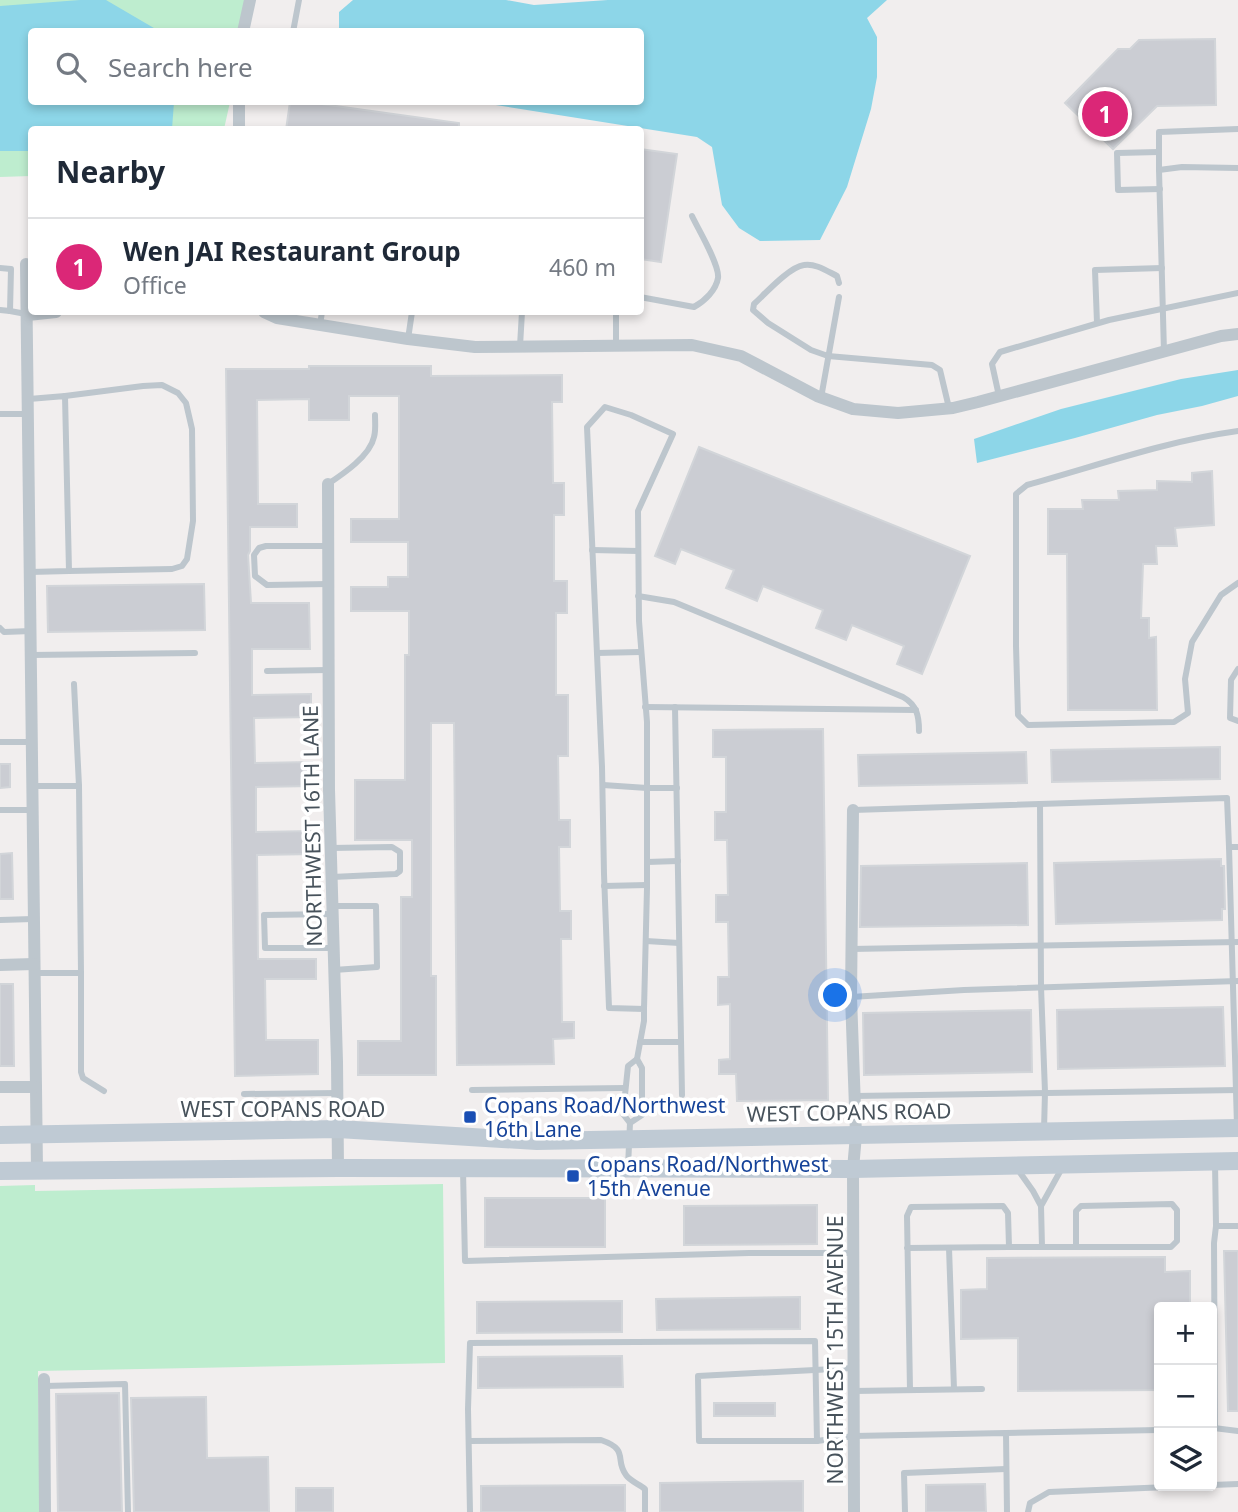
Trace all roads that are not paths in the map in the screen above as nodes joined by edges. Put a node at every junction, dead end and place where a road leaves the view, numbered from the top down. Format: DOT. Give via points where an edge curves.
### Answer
graph roads {
  1 [pos="250,0"];
  2 [pos="299,0"];
  3 [pos="244,28"];
  4 [pos="294,28"];
  5 [pos="239,105"];
  6 [pos="239,126"];
  7 [pos="1238,129"];
  8 [pos="1159,152"];
  9 [pos="1238,168"];
  10 [pos="1159,170"];
  11 [pos="1160,189"];
  12 [pos="692,216"];
  13 [pos="26,264"];
  14 [pos="0,268"];
  15 [pos="1162,268"];
  16 [pos="839,283"];
  17 [pos="1238,293"];
  18 [pos="839,297"];
  19 [pos="644,298"];
  20 [pos="1163,308"];
  21 [pos="0,310"];
  22 [pos="10,311"];
  23 [pos="28,314"];
  24 [pos="28,315"];
  25 [pos="270,315"];
  26 [pos="322,315"];
  27 [pos="412,315"];
  28 [pos="523,315"];
  29 [pos="616,315"];
  30 [pos="1097,323"];
  31 [pos="320,325"];
  32 [pos="1238,334"];
  33 [pos="408,339"];
  34 [pos="616,345"];
  35 [pos="520,346"];
  36 [pos="1164,352"];
  37 [pos="828,356"];
  38 [pos="65,396"];
  39 [pos="999,397"];
  40 [pos="821,398"];
  41 [pos="29,399"];
  42 [pos="949,408"];
  43 [pos="0,414"];
  44 [pos="29,414"];
  45 [pos="375,415"];
  46 [pos="1238,431"];
  47 [pos="328,484"];
  48 [pos="328,546"];
  49 [pos="592,550"];
  50 [pos="638,551"];
  51 [pos="69,571"];
  52 [pos="30,572"];
  53 [pos="1238,583"];
  54 [pos="328,584"];
  55 [pos="638,596"];
  56 [pos="31,631"];
  57 [pos="1,632"];
  58 [pos="640,652"];
  59 [pos="195,653"];
  60 [pos="597,653"];
  61 [pos="31,655"];
  62 [pos="1238,668"];
  63 [pos="329,670"];
  64 [pos="267,671"];
  65 [pos="74,684"];
  66 [pos="675,707"];
  67 [pos="645,708"];
  68 [pos="916,710"];
  69 [pos="1238,722"];
  70 [pos="919,731"];
  71 [pos="0,742"];
  72 [pos="32,742"];
  73 [pos="603,785"];
  74 [pos="32,786"];
  75 [pos="79,786"];
  76 [pos="647,788"];
  77 [pos="677,788"];
  78 [pos="1040,804"];
  79 [pos="0,810"];
  80 [pos="33,810"];
  81 [pos="853,810"];
  82 [pos="1238,847"];
  83 [pos="331,848"];
  84 [pos="1229,848"];
  85 [pos="678,861"];
  86 [pos="647,862"];
  87 [pos="332,877"];
  88 [pos="647,885"];
  89 [pos="604,886"];
  90 [pos="332,910"];
  91 [pos="33,919"];
  92 [pos="0,920"];
  93 [pos="646,941"];
  94 [pos="1235,942"];
  95 [pos="679,943"];
  96 [pos="1041,946"];
  97 [pos="334,948"];
  98 [pos="852,949"];
  99 [pos="0,965"];
  100 [pos="34,969"];
  101 [pos="334,970"];
  102 [pos="81,973"];
  103 [pos="1235,981"];
  104 [pos="1041,987"];
  105 [pos="851,997"];
  106 [pos="644,1009"];
  107 [pos="640,1042"];
  108 [pos="681,1042"];
  109 [pos="637,1059"];
  110 [pos="0,1087"];
  111 [pos="36,1087"];
  112 [pos="625,1088"];
  113 [pos="472,1090"];
  114 [pos="1237,1090"];
  115 [pos="104,1091"];
  116 [pos="1045,1092"];
  117 [pos="338,1093"];
  118 [pos="244,1094"];
  119 [pos="682,1095"];
  120 [pos="855,1096"];
  121 [pos="1238,1128"];
  122 [pos="338,1129"];
  123 [pos="629,1131"];
  124 [pos="1044,1131"];
  125 [pos="0,1135"];
  126 [pos="37,1135"];
  127 [pos="856,1135"];
  128 [pos="1238,1161"];
  129 [pos="1214,1162"];
  130 [pos="1064,1165"];
  131 [pos="1014,1166"];
  132 [pos="338,1168"];
  133 [pos="463,1168"];
  134 [pos="628,1169"];
  135 [pos="853,1169"];
  136 [pos="37,1170"];
  137 [pos="0,1171"];
  138 [pos="1041,1206"];
  139 [pos="1216,1226"];
  140 [pos="1238,1226"];
  141 [pos="1010,1247"];
  142 [pos="1041,1247"];
  143 [pos="1076,1247"];
  144 [pos="908,1248"];
  145 [pos="949,1248"];
  146 [pos="853,1253"];
  147 [pos="1214,1365"];
  148 [pos="854,1368"];
  149 [pos="816,1371"];
  150 [pos="44,1382"];
  151 [pos="954,1389"];
  152 [pos="982,1389"];
  153 [pos="910,1390"];
  154 [pos="854,1391"];
  155 [pos="1217,1428"];
  156 [pos="1154,1430"];
  157 [pos="1238,1431"];
  158 [pos="1006,1433"];
  159 [pos="854,1436"];
  160 [pos="469,1441"];
  161 [pos="817,1441"];
  162 [pos="1006,1469"];
  163 [pos="1238,1484"];
  164 [pos="1217,1485"];
  165 [pos="1154,1488"];
  166 [pos="45,1512"];
  167 [pos="128,1512"];
  168 [pos="470,1512"];
  169 [pos="645,1512"];
  170 [pos="854,1512"];
  171 [pos="905,1512"];
  172 [pos="1007,1512"];
  173 [pos="1028,1512"];
  1 -- 3 [label="street"];
  2 -- 4 [label="lane"];
  5 -- 6 [label="street"];
  7 -- 8 [label="lane" via="1158,131"];
  8 -- 10 [label="lane"];
  8 -- 11 [label="lane" via="1117,153 1118,190"];
  9 -- 10 [label="lane"];
  10 -- 11 [label="lane"];
  11 -- 15 [label="lane"];
  12 -- 19 [label="lane" via="718,268 718,279 706,301 694,307"];
  13 -- 23 [label="street"];
  14 -- 22 [label="lane" via="12,269"];
  15 -- 20 [label="lane"];
  15 -- 30 [label="lane" via="1094,270"];
  16 -- 37 [label="lane" via="837,276 804,264 754,304 753,310 811,351"];
  17 -- 20 [label="lane"];
  18 -- 37 [label="lane"];
  20 -- 30 [label="lane"];
  20 -- 36 [label="lane"];
  21 -- 22 [label="lane"];
  22 -- 23 [label="lane"];
  24 -- 41 [label="street"];
  25 -- 31 [label="street"];
  26 -- 31 [label="lane"];
  27 -- 33 [label="lane"];
  28 -- 35 [label="lane"];
  29 -- 34 [label="lane"];
  30 -- 39 [label="lane" via="1000,352 992,365"];
  31 -- 33 [label="street"];
  32 -- 36 [label="street"];
  33 -- 35 [label="street" via="475,347"];
  34 -- 35 [label="street"];
  34 -- 40 [label="street" via="692,345 741,356"];
  36 -- 39 [label="street"];
  37 -- 40 [label="lane"];
  37 -- 42 [label="lane" via="932,365 940,370"];
  38 -- 41 [label="lane"];
  38 -- 51 [label="lane"];
  38 -- 51 [label="lane" via="162,385 186,403 192,429 193,521 187,559 181,566"];
  39 -- 42 [label="street"];
  40 -- 42 [label="street" via="853,409 898,413"];
  41 -- 44 [label="street"];
  43 -- 44 [label="lane"];
  44 -- 52 [label="street"];
  45 -- 47 [label="lane" via="374,439 366,453"];
  46 -- 53 [label="lane" via="1202,436 1027,485 1016,494 1017,715 1028,725 1174,722 1188,713 1185,679 1192,642 1221,595"];
  47 -- 48 [label="street, NORTHWEST 16TH LANE"];
  48 -- 54 [label="street, NORTHWEST 16TH LANE"];
  48 -- 54 [label="lane" via="266,546 254,555 255,576 267,584"];
  49 -- 50 [label="lane"];
  49 -- 50 [label="lane" via="587,427 605,407 673,434 638,511"];
  49 -- 60 [label="lane"];
  50 -- 55 [label="lane"];
  51 -- 52 [label="lane"];
  52 -- 56 [label="street"];
  54 -- 63 [label="street, NORTHWEST 16TH LANE"];
  55 -- 58 [label="lane"];
  55 -- 68 [label="lane" via="674,602 903,697"];
  56 -- 57 [label="lane"];
  56 -- 61 [label="street"];
  58 -- 60 [label="lane"];
  58 -- 67 [label="lane"];
  59 -- 61 [label="lane"];
  60 -- 73 [label="lane"];
  61 -- 72 [label="street"];
  62 -- 69 [label="lane" via="1231,680 1230,718"];
  63 -- 64 [label="lane"];
  63 -- 83 [label="street, NORTHWEST 16TH LANE"];
  65 -- 75 [label="lane"];
  66 -- 67 [label="lane"];
  66 -- 68 [label="lane"];
  66 -- 77 [label="lane"];
  67 -- 76 [label="lane"];
  68 -- 70 [label="lane"];
  71 -- 72 [label="lane"];
  72 -- 74 [label="street"];
  73 -- 76 [label="lane"];
  73 -- 89 [label="lane"];
  74 -- 75 [label="lane"];
  74 -- 80 [label="street"];
  75 -- 102 [label="lane"];
  76 -- 77 [label="lane"];
  76 -- 86 [label="lane"];
  77 -- 85 [label="lane"];
  78 -- 81 [label="lane"];
  78 -- 84 [label="lane" via="1227,798"];
  78 -- 96 [label="lane"];
  79 -- 80 [label="lane"];
  80 -- 91 [label="street"];
  81 -- 98 [label="street, NORTHWEST 15TH AVENUE"];
  82 -- 84 [label="lane"];
  83 -- 87 [label="street, NORTHWEST 16TH LANE"];
  83 -- 87 [label="lane" via="392,847 400,852 396,874"];
  84 -- 94 [label="lane"];
  85 -- 86 [label="lane"];
  85 -- 95 [label="lane"];
  86 -- 88 [label="lane"];
  87 -- 90 [label="street, NORTHWEST 16TH LANE"];
  88 -- 89 [label="lane"];
  88 -- 93 [label="lane"];
  89 -- 106 [label="lane" via="609,1008"];
  90 -- 97 [label="street, NORTHWEST 16TH LANE"];
  90 -- 97 [label="lane" via="264,915 265,948"];
  90 -- 101 [label="lane" via="376,906 377,968"];
  91 -- 92 [label="lane"];
  91 -- 100 [label="street"];
  93 -- 95 [label="lane"];
  93 -- 106 [label="lane"];
  94 -- 96 [label="lane"];
  94 -- 103 [label="lane"];
  95 -- 108 [label="lane"];
  96 -- 98 [label="lane"];
  96 -- 104 [label="lane"];
  97 -- 101 [label="street, NORTHWEST 16TH LANE"];
  98 -- 105 [label="street, NORTHWEST 15TH AVENUE"];
  99 -- 100 [label="street"];
  100 -- 102 [label="lane"];
  100 -- 111 [label="street"];
  101 -- 117 [label="street, NORTHWEST 16TH LANE"];
  102 -- 115 [label="lane" via="81,1072"];
  103 -- 104 [label="lane"];
  103 -- 114 [label="lane"];
  104 -- 105 [label="lane"];
  104 -- 116 [label="lane"];
  105 -- 120 [label="street, NORTHWEST 15TH AVENUE"];
  106 -- 107 [label="lane"];
  107 -- 108 [label="lane"];
  107 -- 109 [label="lane"];
  108 -- 119 [label="lane"];
  109 -- 112 [label="lane" via="628,1066"];
  109 -- 123 [label="lane" via="642,1068 642,1115"];
  110 -- 111 [label="street"];
  111 -- 126 [label="street"];
  112 -- 113 [label="lane"];
  112 -- 123 [label="lane" via="623,1114"];
  114 -- 116 [label="lane"];
  114 -- 121 [label="lane"];
  116 -- 120 [label="lane"];
  116 -- 124 [label="lane"];
  117 -- 118 [label="lane"];
  117 -- 122 [label="street, NORTHWEST 16TH LANE"];
  120 -- 127 [label="street, NORTHWEST 15TH AVENUE"];
  121 -- 124 [label="main road, WEST COPANS ROAD"];
  122 -- 123 [label="main road, WEST COPANS ROAD" via="537,1140"];
  122 -- 126 [label="main road, WEST COPANS ROAD"];
  122 -- 132 [label="street, NORTHWEST 16TH LANE"];
  123 -- 127 [label="main road, WEST COPANS ROAD"];
  123 -- 134 [label="lane"];
  124 -- 127 [label="main road, WEST COPANS ROAD"];
  125 -- 126 [label="main road, WEST COPANS ROAD"];
  126 -- 136 [label="street"];
  127 -- 135 [label="street, NORTHWEST 15TH AVENUE"];
  128 -- 129 [label="main road"];
  129 -- 130 [label="main road"];
  129 -- 139 [label="lane"];
  130 -- 131 [label="main road"];
  130 -- 138 [label="lane"];
  131 -- 135 [label="main road"];
  131 -- 138 [label="lane"];
  132 -- 133 [label="main road"];
  132 -- 136 [label="main road"];
  133 -- 134 [label="main road"];
  133 -- 146 [label="lane" via="465,1261"];
  134 -- 135 [label="main road"];
  135 -- 146 [label="street, NORTHWEST 15TH AVENUE"];
  136 -- 137 [label="main road"];
  138 -- 142 [label="lane"];
  139 -- 140 [label="lane"];
  139 -- 147 [label="lane"];
  141 -- 142 [label="lane"];
  141 -- 144 [label="lane" via="1008,1213 1003,1206 911,1207"];
  141 -- 145 [label="lane"];
  142 -- 143 [label="lane"];
  143 -- 143 [label="lane" via="1171,1247 1177,1241 1177,1210 1172,1204 1081,1206 1076,1211"];
  144 -- 145 [label="lane"];
  144 -- 153 [label="lane"];
  145 -- 151 [label="lane"];
  146 -- 148 [label="street, NORTHWEST 15TH AVENUE"];
  148 -- 149 [label="lane"];
  148 -- 154 [label="street, NORTHWEST 15TH AVENUE"];
  149 -- 160 [label="lane" via="815,1341 470,1343"];
  149 -- 161 [label="lane"];
  149 -- 161 [label="lane" via="698,1376 699,1441"];
  150 -- 166 [label="street"];
  150 -- 167 [label="lane" via="125,1384"];
  151 -- 152 [label="lane"];
  151 -- 153 [label="lane"];
  153 -- 154 [label="lane"];
  154 -- 159 [label="street, NORTHWEST 15TH AVENUE"];
  155 -- 157 [label="lane"];
  156 -- 158 [label="lane"];
  158 -- 159 [label="lane"];
  158 -- 162 [label="lane"];
  159 -- 161 [label="lane"];
  159 -- 170 [label="street, NORTHWEST 15TH AVENUE"];
  160 -- 168 [label="lane"];
  160 -- 169 [label="lane" via="611,1443 620,1452 627,1477 645,1489"];
  162 -- 171 [label="lane" via="904,1473"];
  162 -- 172 [label="lane"];
  163 -- 164 [label="lane"];
  165 -- 173 [label="lane" via="1049,1492 1030,1503"];
}
